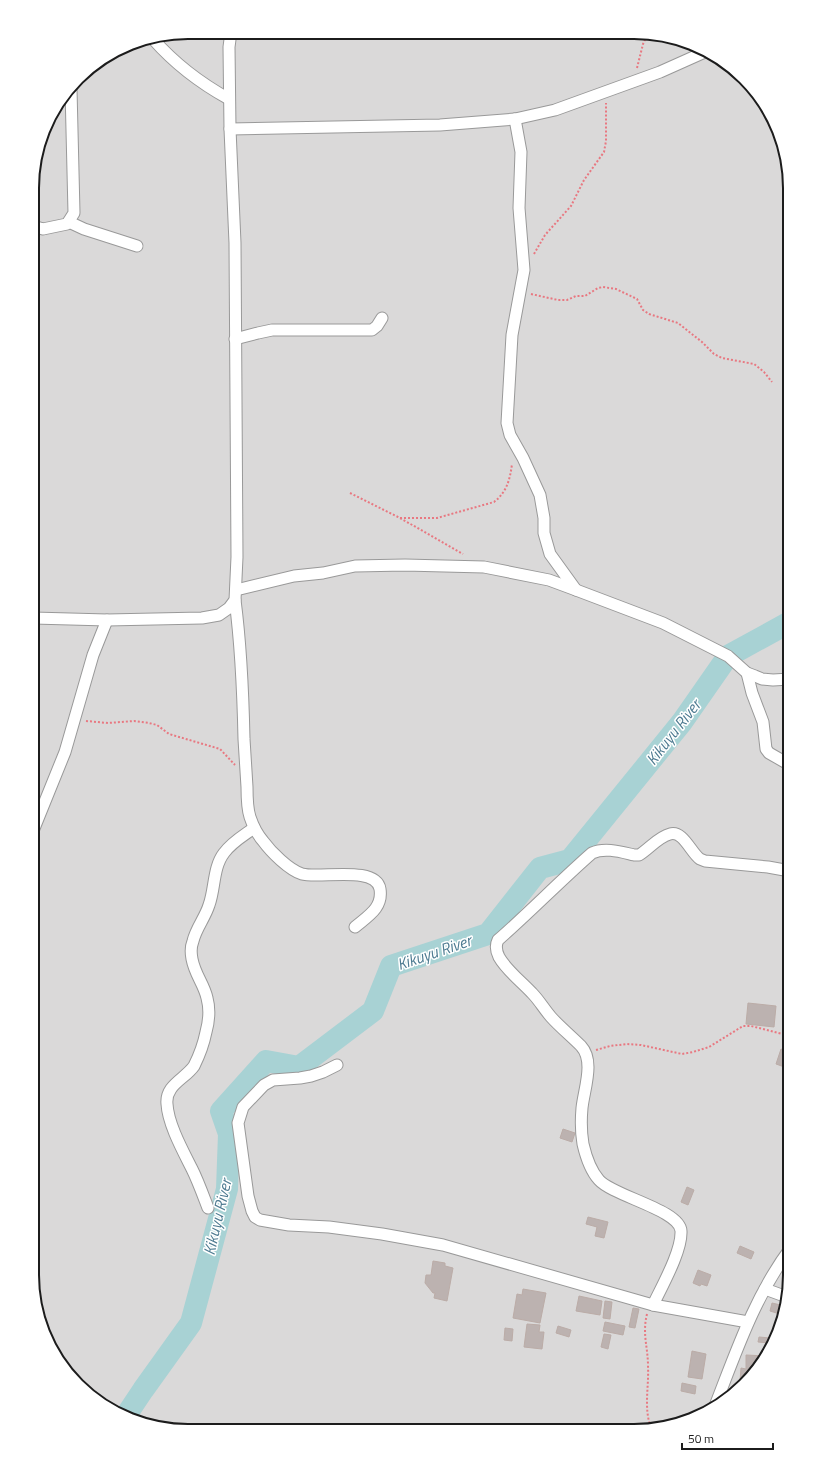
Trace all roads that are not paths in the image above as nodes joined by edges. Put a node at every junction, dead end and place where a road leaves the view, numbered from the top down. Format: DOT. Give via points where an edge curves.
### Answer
graph roads {
  1 [pos="230,39"];
  2 [pos="156,42"];
  3 [pos="700,54"];
  4 [pos="71,96"];
  5 [pos="230,99"];
  6 [pos="515,119"];
  7 [pos="230,129"];
  8 [pos="69,222"];
  9 [pos="39,228"];
  10 [pos="137,246"];
  11 [pos="382,318"];
  12 [pos="235,339"];
  13 [pos="576,590"];
  14 [pos="236,595"];
  15 [pos="39,618"];
  16 [pos="107,620"];
  17 [pos="747,673"];
  18 [pos="783,679"];
  19 [pos="783,761"];
  20 [pos="39,814"];
  21 [pos="254,828"];
  22 [pos="783,869"];
  23 [pos="355,927"];
  24 [pos="337,1065"];
  25 [pos="208,1208"];
  26 [pos="783,1258"];
  27 [pos="765,1289"];
  28 [pos="782,1295"];
  29 [pos="651,1304"];
  30 [pos="748,1322"];
  31 [pos="719,1397"];
  1 -- 5 [label="street"];
  2 -- 5 [label="street" via="208,88"];
  3 -- 6 [label="street" via="660,72 555,110"];
  4 -- 8 [label="street" via="74,213"];
  5 -- 7 [label="street"];
  6 -- 7 [label="street" via="440,125"];
  6 -- 13 [label="street" via="521,152 519,208 524,270 512,335 508,429 540,494 544,533 550,554"];
  7 -- 12 [label="street" via="235,243"];
  8 -- 9 [label="street"];
  8 -- 10 [label="street"];
  11 -- 12 [label="street" via="372,330 272,330"];
  12 -- 14 [label="street"];
  13 -- 14 [label="street" via="549,580 484,567 398,565 354,566 294,576"];
  13 -- 17 [label="street" via="663,623 728,656"];
  14 -- 16 [label="street" via="229,608 219,615 202,618"];
  14 -- 21 [label="street" via="246,772 250,816"];
  15 -- 16 [label="street"];
  16 -- 20 [label="street" via="91,663 65,752"];
  17 -- 18 [label="street" via="762,679"];
  17 -- 19 [label="street" via="763,722 766,749"];
  21 -- 23 [label="street" via="287,866 301,874 364,875 372,879 379,886 381,897 378,906"];
  21 -- 25 [label="street" via="233,843 223,854 209,906 192,943 195,972 207,998 209,1014 206,1032 194,1064 170,1089 167,1098 172,1124"];
  22 -- 29 [label="street" via="705,861 700,859 684,840 673,834 664,837 639,855 598,850 498,940 496,949 500,958 586,1053 588,1071 581,1125 592,1172 608,1188 655,1208 675,1220 681,1230 680,1243 671,1266"];
  24 -- 29 [label="street" via="311,1076 273,1080 264,1085 243,1107 238,1122 248,1196 255,1216 260,1220 382,1234 443,1246"];
  26 -- 27 [label="street"];
  27 -- 28 [label="street"];
  27 -- 30 [label="street"];
  29 -- 30 [label="street"];
  30 -- 31 [label="street"];
}
